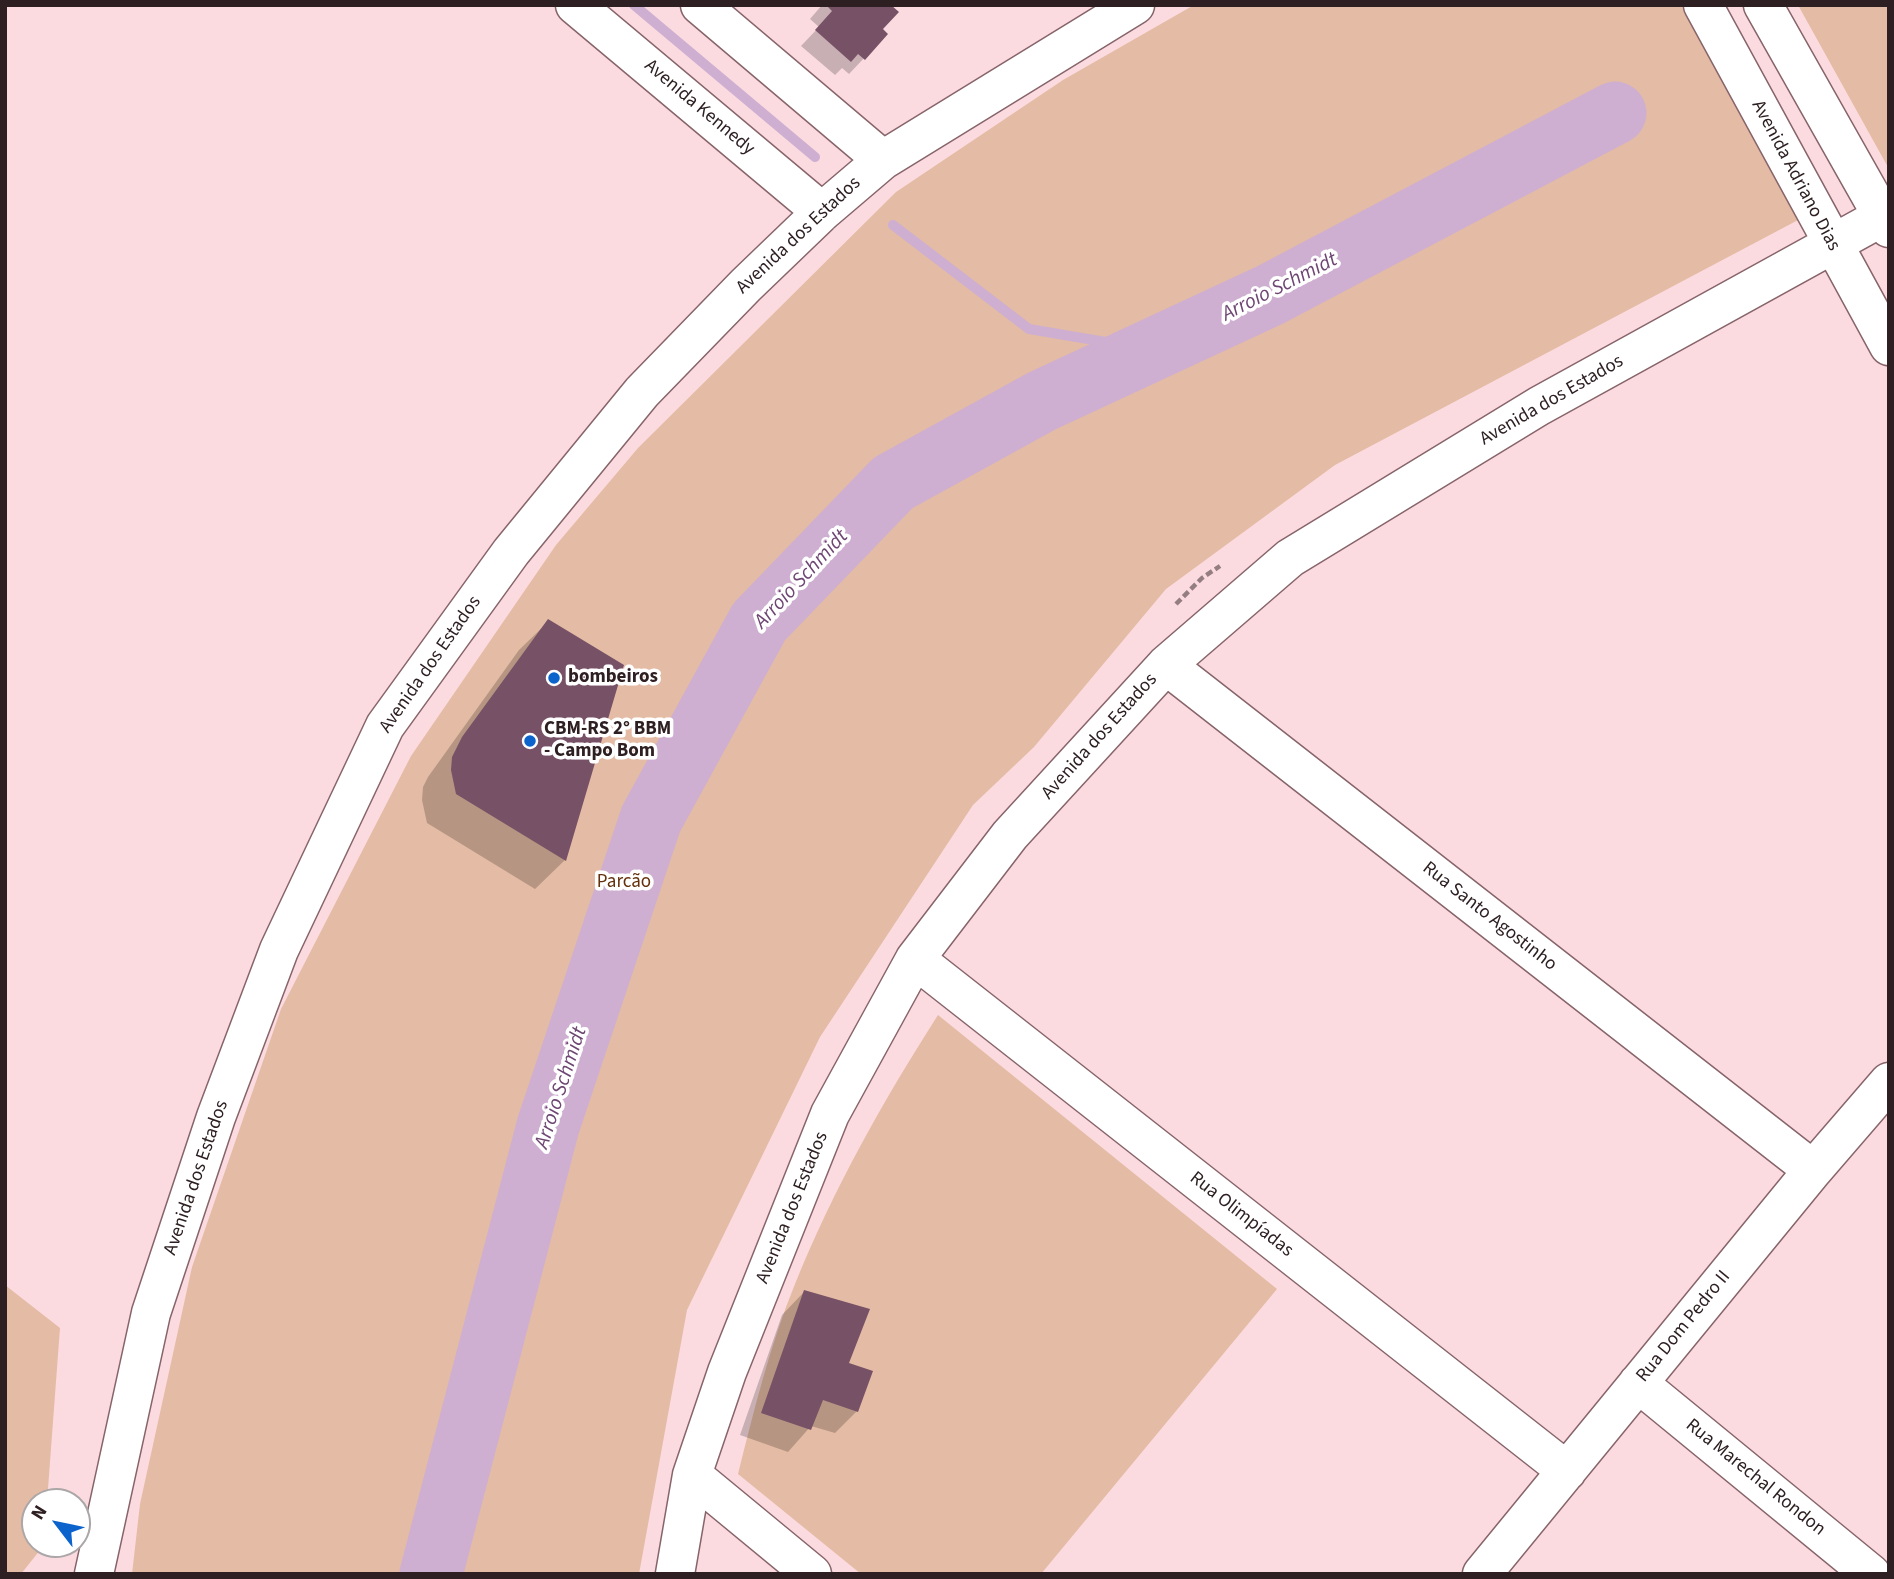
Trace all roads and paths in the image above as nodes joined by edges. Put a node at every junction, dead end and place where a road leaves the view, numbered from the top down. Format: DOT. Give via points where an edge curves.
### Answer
graph roads {
  1 [pos="575,5"];
  2 [pos="699,5"];
  3 [pos="1135,5"];
  4 [pos="1703,5"];
  5 [pos="1763,5"];
  6 [pos="883,160"];
  7 [pos="822,212"];
  8 [pos="1886,219"];
  9 [pos="1831,244"];
  10 [pos="1889,346"];
  11 [pos="1223,564"];
  12 [pos="1167,612"];
  13 [pos="1166,664"];
  14 [pos="915,959"];
  15 [pos="1889,1082"];
  16 [pos="1813,1170"];
  17 [pos="1639,1383"];
  18 [pos="1567,1471"];
  19 [pos="692,1475"];
  20 [pos="94,1574"];
  21 [pos="675,1574"];
  22 [pos="812,1574"];
  23 [pos="1482,1574"];
  24 [pos="1871,1574"];
  1 -- 7 [label="street, Avenida Kennedy"];
  2 -- 6 [label="street"];
  3 -- 6 [label="street, Avenida dos Estados"];
  4 -- 9 [label="street, Avenida Adriano Dias"];
  5 -- 8 [label="street"];
  6 -- 7 [label="street, Avenida dos Estados"];
  7 -- 20 [label="street, Avenida dos Estados" via="642,392 511,552 385,726 279,950 216,1117 151,1313"];
  8 -- 9 [label="street, Avenida dos Estados"];
  9 -- 10 [label="street, Avenida Adriano Dias"];
  9 -- 13 [label="street, Avenida dos Estados" via="1539,406 1290,558"];
  11 -- 12 [label="path"];
  13 -- 14 [label="street, Avenida dos Estados" via="1010,835"];
  13 -- 16 [label="street, Rua Santo Agostinho"];
  14 -- 18 [label="street, Rua Olimpíadas"];
  14 -- 19 [label="street, Avenida dos Estados" via="830,1114 727,1372"];
  15 -- 16 [label="street, Rua Dom Pedro II"];
  16 -- 17 [label="street, Rua Dom Pedro II"];
  17 -- 18 [label="street, Rua Dom Pedro II"];
  17 -- 24 [label="street, Rua Marechal Rondon"];
  18 -- 23 [label="street, Rua Dom Pedro II"];
  19 -- 21 [label="street, Avenida dos Estados"];
  19 -- 22 [label="street"];
}
